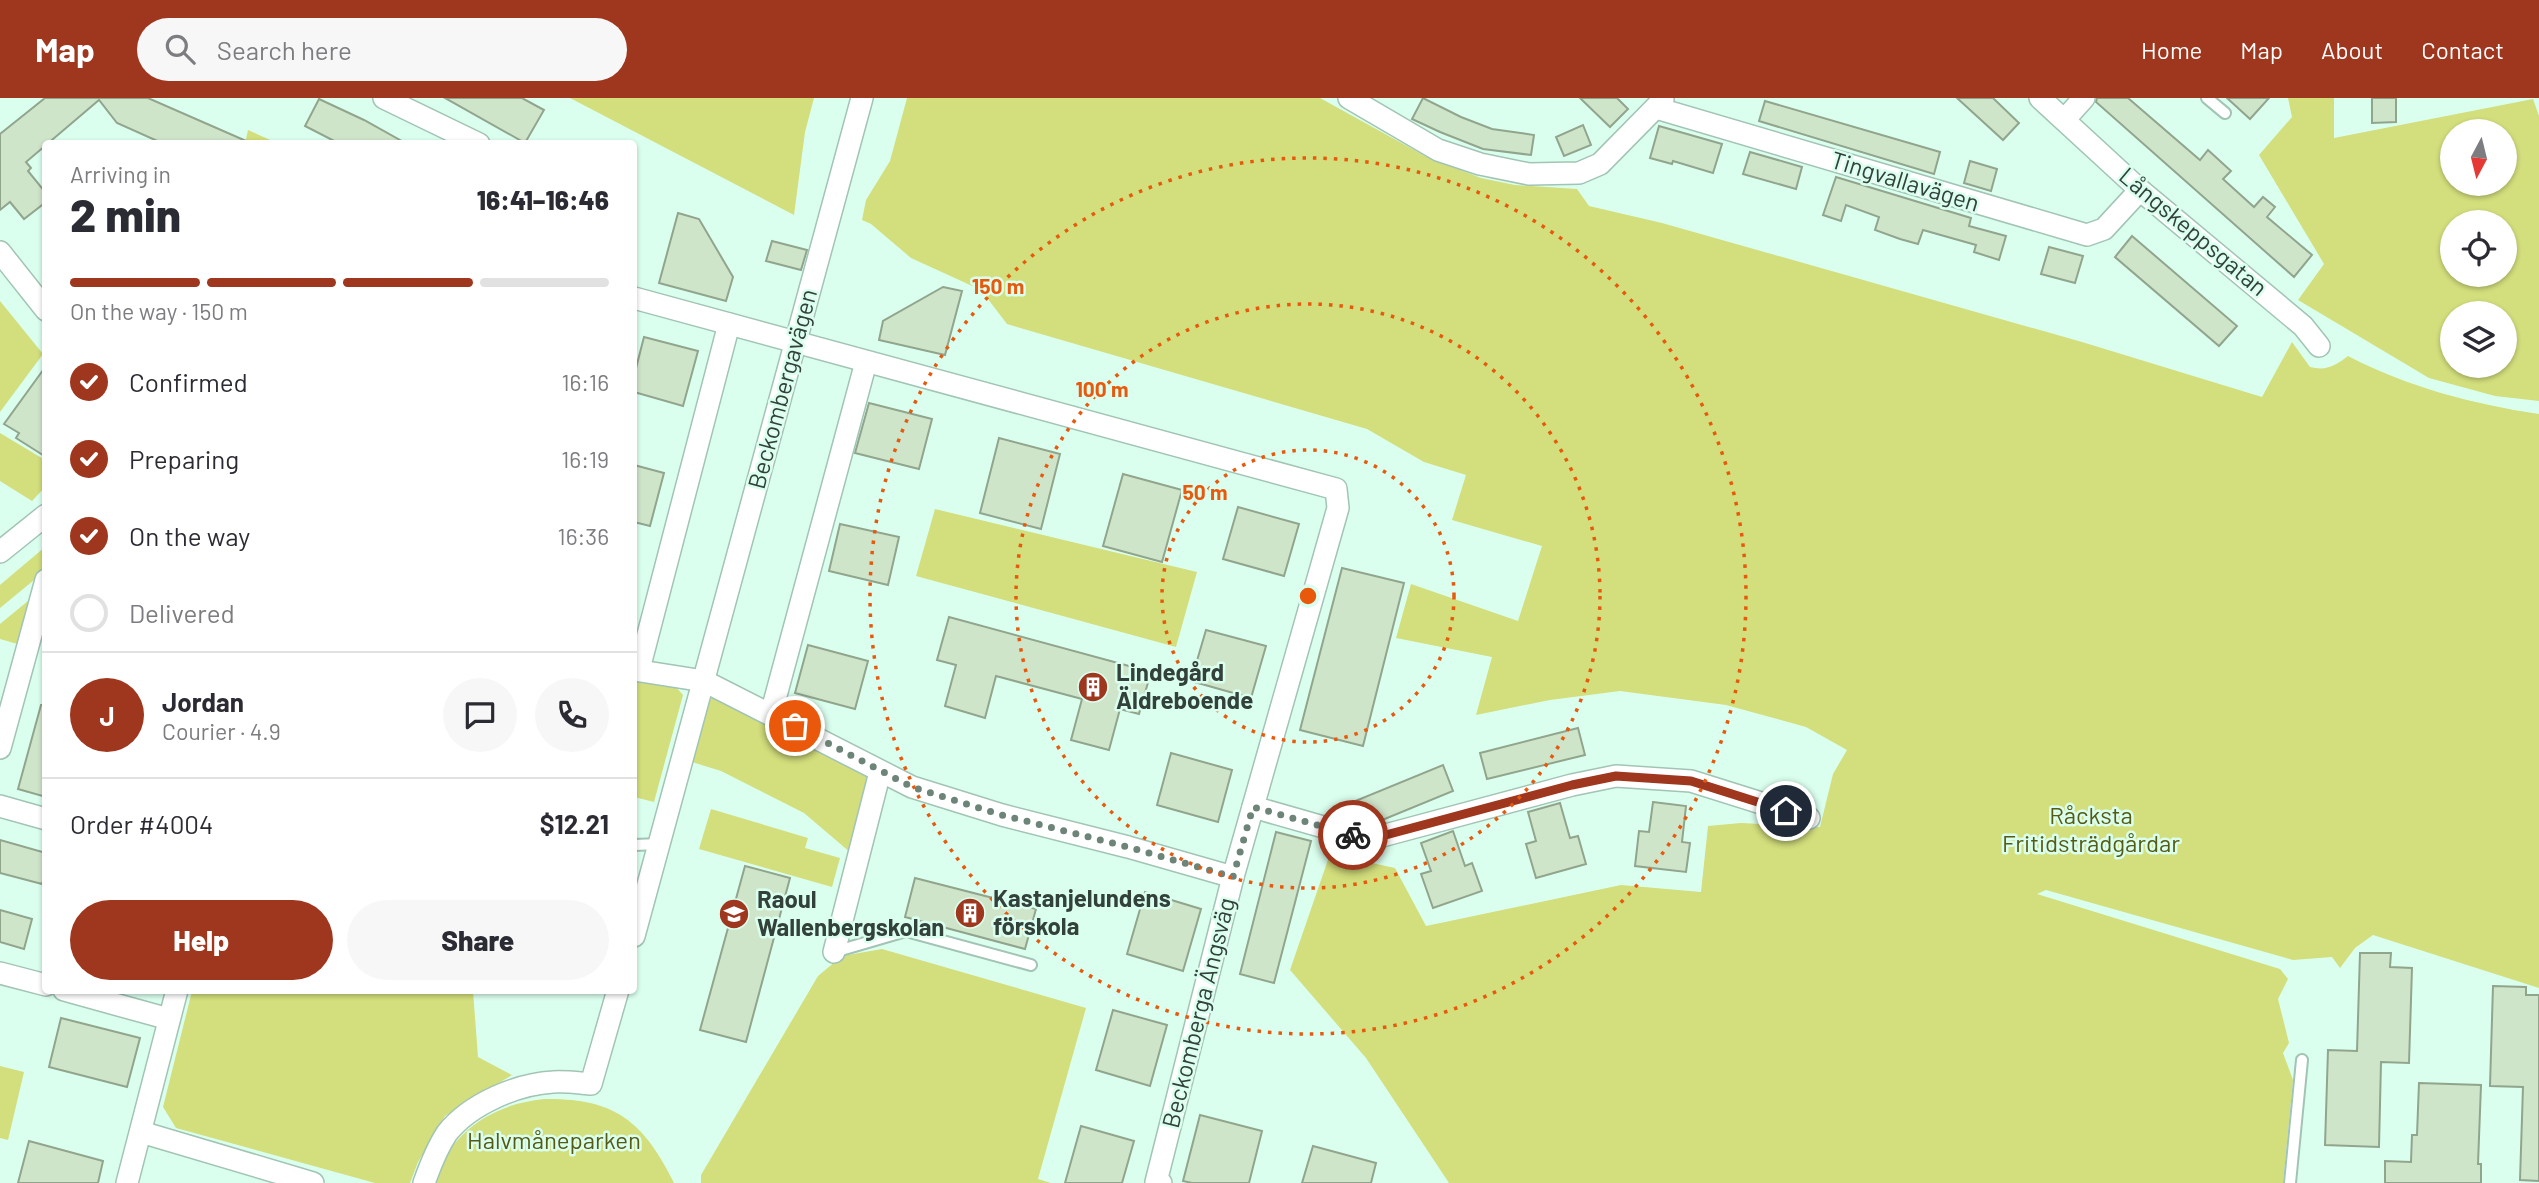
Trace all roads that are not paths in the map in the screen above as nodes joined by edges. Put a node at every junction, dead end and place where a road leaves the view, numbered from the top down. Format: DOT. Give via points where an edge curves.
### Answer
graph roads {
  1 [pos="384,98"];
  2 [pos="862,98"];
  3 [pos="1349,98"];
  4 [pos="2040,98"];
  5 [pos="2084,98"];
  6 [pos="2207,98"];
  7 [pos="1660,103"];
  8 [pos="2225,113"];
  9 [pos="2065,119"];
  10 [pos="471,140"];
  11 [pos="2140,190"];
  12 [pos="0,252"];
  13 [pos="637,299"];
  14 [pos="42,305"];
  15 [pos="729,324"];
  16 [pos="795,343"];
  17 [pos="2319,346"];
  18 [pos="866,362"];
  19 [pos="42,518"];
  20 [pos="0,552"];
  21 [pos="42,595"];
  22 [pos="637,666"];
  23 [pos="637,670"];
  24 [pos="704,681"];
  25 [pos="771,714"];
  26 [pos="0,748"];
  27 [pos="880,772"];
  28 [pos="0,806"];
  29 [pos="1253,807"];
  30 [pos="42,818"];
  31 [pos="1809,818"];
  32 [pos="660,844"];
  33 [pos="637,845"];
  34 [pos="1233,877"];
  35 [pos="637,925"];
  36 [pos="834,952"];
  37 [pos="1031,965"];
  38 [pos="0,973"];
  39 [pos="42,984"];
  40 [pos="78,994"];
  41 [pos="176,994"];
  42 [pos="617,994"];
  43 [pos="169,1019"];
  44 [pos="2302,1060"];
  45 [pos="141,1132"];
  46 [pos="127,1183"];
  47 [pos="313,1183"];
  48 [pos="424,1183"];
  49 [pos="1161,1183"];
  50 [pos="2290,1183"];
  1 -- 10 [label="street"];
  2 -- 16 [label="street, Beckombergavägen"];
  3 -- 7 [label="street" via="1438,150 1529,174 1579,173 1600,164"];
  4 -- 9 [label="street, Långskeppsgatan"];
  5 -- 9 [label="street"];
  6 -- 8 [label="lane"];
  7 -- 11 [label="street, Tingvallavägen" via="2087,235 2104,229"];
  9 -- 11 [label="street, Långskeppsgatan"];
  11 -- 17 [label="street, Långskeppsgatan" via="2303,326"];
  12 -- 14 [label="street"];
  13 -- 15 [label="street, Beckomberga Ängsväg"];
  15 -- 16 [label="street, Beckomberga Ängsväg"];
  15 -- 22 [label="street"];
  16 -- 18 [label="street, Beckomberga Ängsväg"];
  16 -- 24 [label="street, Beckombergavägen"];
  18 -- 25 [label="street"];
  18 -- 29 [label="street, Beckomberga Ängsväg" via="1336,489 1338,508"];
  19 -- 20 [label="street"];
  21 -- 26 [label="street"];
  23 -- 24 [label="street"];
  24 -- 25 [label="street"];
  24 -- 32 [label="street, Beckombergavägen"];
  25 -- 27 [label="street"];
  27 -- 34 [label="street" via="912,787 1002,815"];
  27 -- 36 [label="street"];
  28 -- 30 [label="street"];
  29 -- 31 [label="street" via="1355,836 1382,836 1616,776 1691,781"];
  29 -- 34 [label="street, Beckomberga Ängsväg"];
  32 -- 33 [label="lane"];
  32 -- 35 [label="street, Beckombergavägen"];
  34 -- 49 [label="street, Beckomberga Ängsväg" via="1156,1182"];
  36 -- 37 [label="lane" via="906,931"];
  38 -- 39 [label="street"];
  40 -- 43 [label="street"];
  41 -- 43 [label="street"];
  42 -- 48 [label="street" via="591,1084 522,1086 479,1106 448,1133"];
  43 -- 45 [label="street"];
  44 -- 50 [label="lane"];
  45 -- 46 [label="street"];
  45 -- 47 [label="street"];
}
